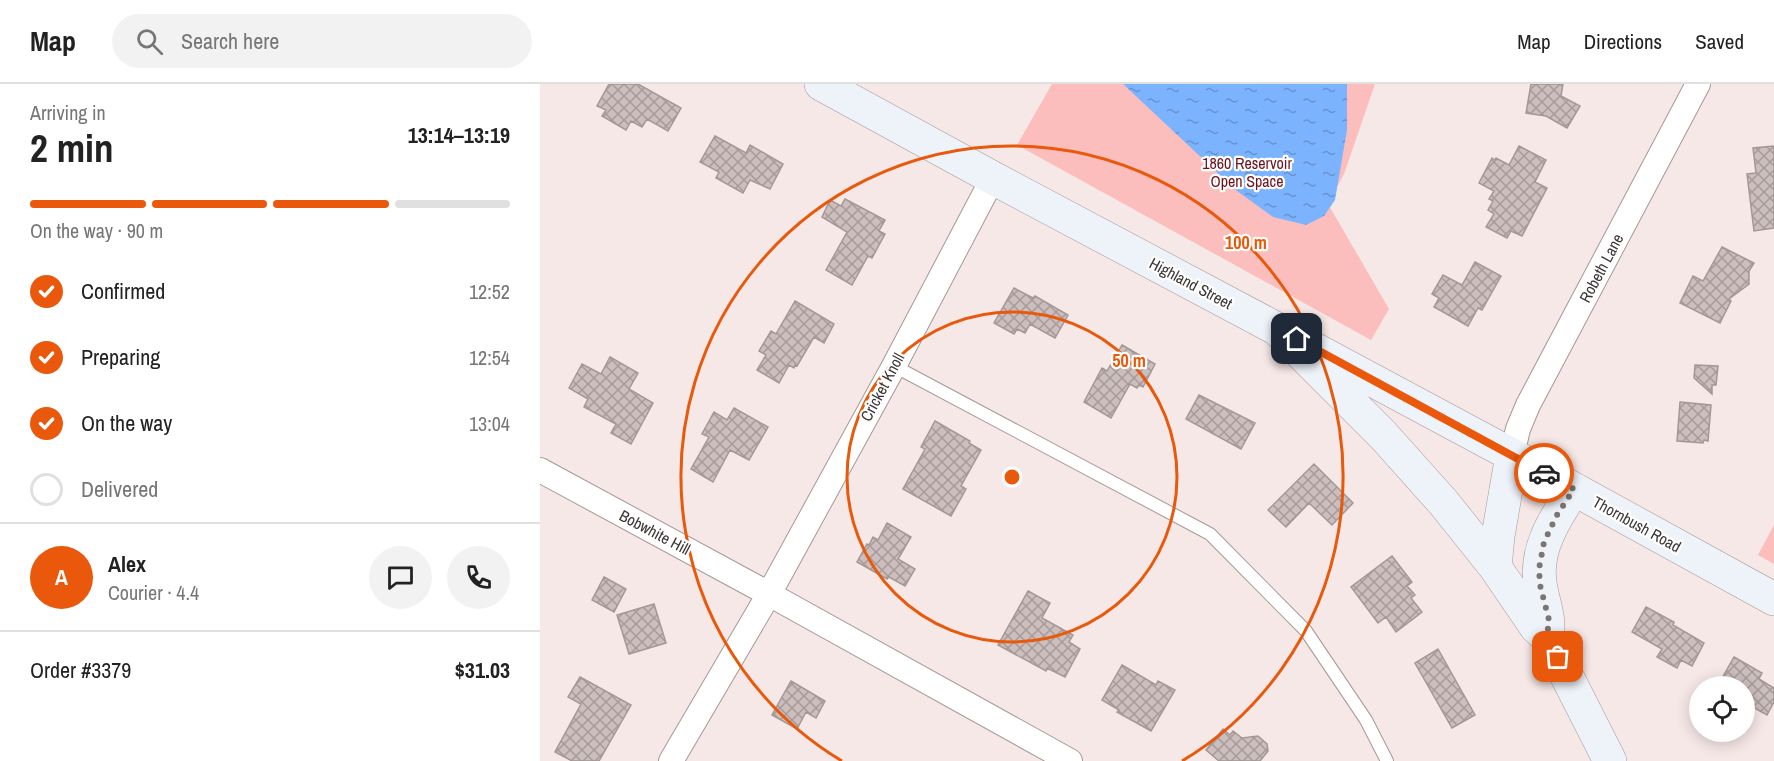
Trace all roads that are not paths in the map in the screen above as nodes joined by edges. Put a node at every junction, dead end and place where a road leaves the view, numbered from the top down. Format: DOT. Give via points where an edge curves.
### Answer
graph roads {
  1 [pos="821,84"];
  2 [pos="1698,84"];
  3 [pos="993,178"];
  4 [pos="1277,329"];
  5 [pos="894,366"];
  6 [pos="1512,455"];
  7 [pos="540,470"];
  8 [pos="1574,489"];
  9 [pos="1495,567"];
  10 [pos="769,594"];
  11 [pos="1774,599"];
  12 [pos="1547,636"];
  13 [pos="671,761"];
  14 [pos="1070,761"];
  15 [pos="1387,761"];
  16 [pos="1610,761"];
  1 -- 3 [label="main road, Highland Street"];
  2 -- 6 [label="street, Robeth Lane" via="1528,405"];
  3 -- 4 [label="main road, Highland Street"];
  3 -- 5 [label="street, Cricket Knoll"];
  4 -- 6 [label="main road, Thornbush Road"];
  4 -- 9 [label="main road, Highland Street" via="1383,435"];
  5 -- 10 [label="street, Cricket Knoll"];
  5 -- 15 [label="lane" via="1210,534 1306,631 1366,720"];
  6 -- 8 [label="main road, Thornbush Road"];
  6 -- 9 [label="main road"];
  7 -- 10 [label="street, Bobwhite Hill"];
  8 -- 11 [label="main road, Thornbush Road"];
  8 -- 12 [label="main road, Highland Street" via="1544,542 1539,569 1549,620"];
  9 -- 12 [label="main road, Highland Street" via="1534,624"];
  10 -- 13 [label="street, Cricket Knoll"];
  10 -- 14 [label="street"];
  12 -- 16 [label="main road, Highland Street"];
}
